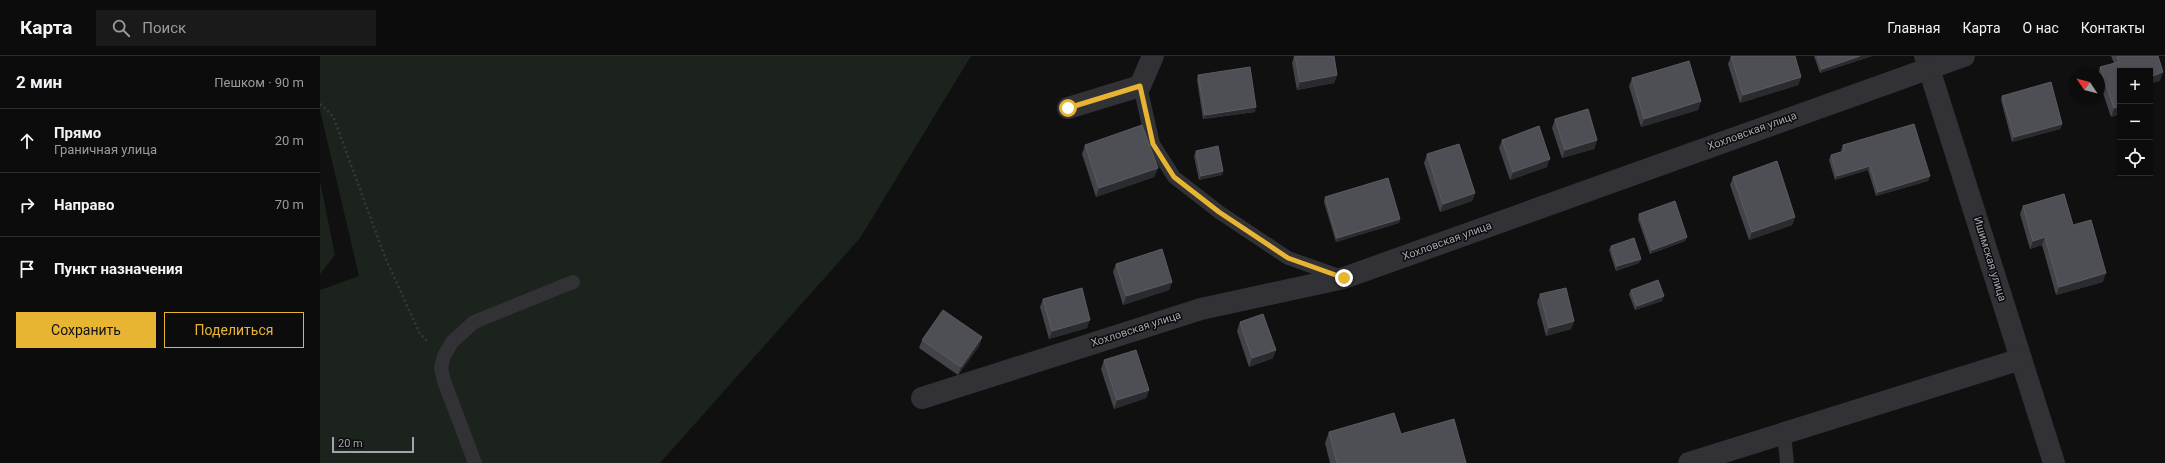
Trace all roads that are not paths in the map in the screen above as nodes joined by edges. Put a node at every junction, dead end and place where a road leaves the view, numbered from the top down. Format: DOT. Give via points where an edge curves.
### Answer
graph roads {
  1 [pos="1153,56"];
  2 [pos="1964,56"];
  3 [pos="1927,62"];
  4 [pos="1140,86"];
  5 [pos="1068,108"];
  6 [pos="1344,278"];
  7 [pos="573,282"];
  8 [pos="2021,359"];
  9 [pos="922,398"];
  10 [pos="1784,433"];
  11 [pos="475,463"];
  12 [pos="1689,463"];
  13 [pos="1787,463"];
  14 [pos="2054,463"];
  1 -- 4 [label="street"];
  2 -- 3 [label="street, Хохловская улица"];
  3 -- 6 [label="street, Хохловская улица"];
  3 -- 8 [label="street, Ишимская улица"];
  4 -- 5 [label="street"];
  4 -- 6 [label="lane" via="1153,144 1174,177 1219,212 1288,258"];
  6 -- 9 [label="street, Хохловская улица" via="1201,309"];
  7 -- 11 [label="lane" via="474,322 452,342 444,356 441,368 444,381"];
  8 -- 10 [label="street"];
  8 -- 14 [label="street, Ишимская улица"];
  10 -- 12 [label="street"];
  10 -- 13 [label="lane"];
}
